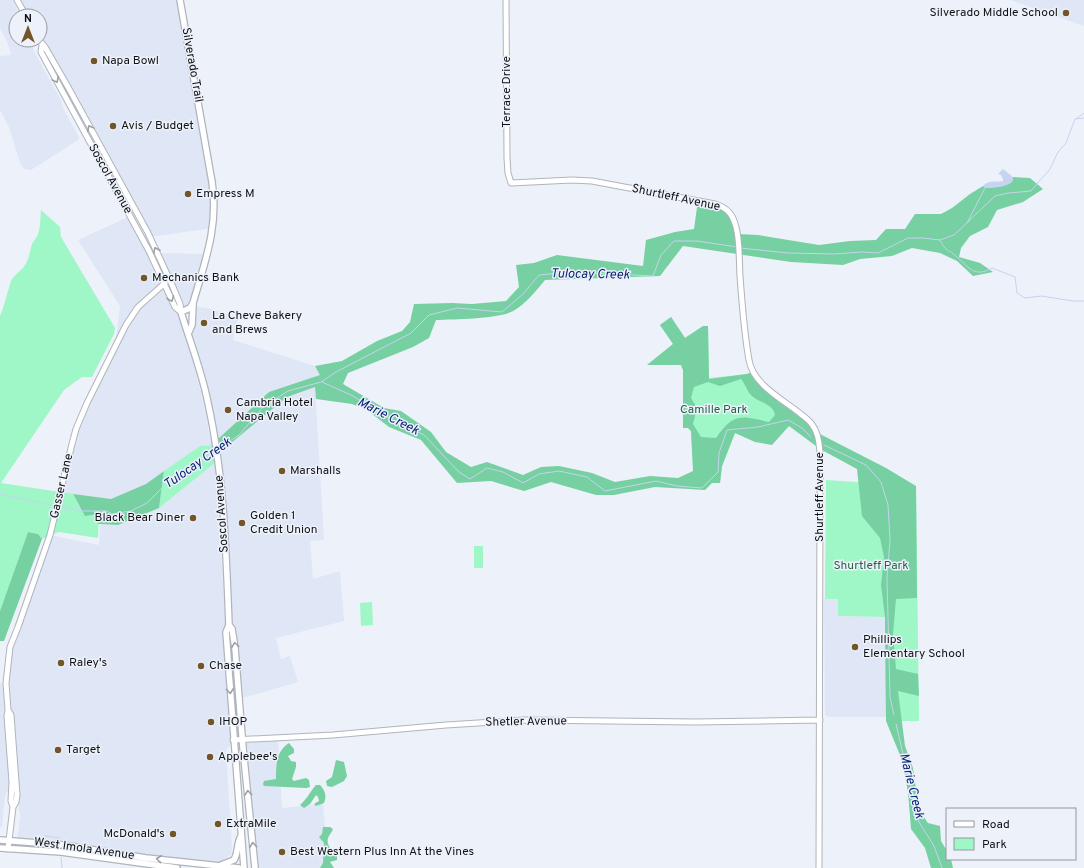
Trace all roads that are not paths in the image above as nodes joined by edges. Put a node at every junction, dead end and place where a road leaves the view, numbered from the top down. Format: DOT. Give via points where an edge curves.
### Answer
graph roads {
  1 [pos="180,0"];
  2 [pos="506,0"];
  3 [pos="41,48"];
  4 [pos="45,48"];
  5 [pos="511,183"];
  6 [pos="165,283"];
  7 [pos="193,303"];
  8 [pos="181,312"];
  9 [pos="188,334"];
  10 [pos="228,625"];
  11 [pos="820,720"];
  12 [pos="233,740"];
  13 [pos="243,740"];
  14 [pos="241,836"];
  15 [pos="0,840"];
  16 [pos="9,840"];
  17 [pos="0,848"];
  18 [pos="8,849"];
  19 [pos="117,857"];
  20 [pos="212,865"];
  21 [pos="178,868"];
  22 [pos="239,868"];
  23 [pos="244,868"];
  24 [pos="255,868"];
  25 [pos="819,868"];
  1 -- 7 [label="main road, Silverado Trail" via="214,196 213,228"];
  2 -- 5 [label="street, Terrace Drive" via="507,158"];
  3 -- 6 [label="street, Soscol Avenue, one-way"];
  8 -- 4 [label="street, Soscol Avenue, one-way" via="173,287 150,237"];
  5 -- 11 [label="street, Shurtleff Avenue" via="592,181 715,204 727,209 733,219 737,234 747,350 752,372 768,389 813,426 819,445"];
  6 -- 8 [label="street, Soscol Avenue, one-way" via="174,307"];
  6 -- 16 [label="street, Gasser Lane" via="130,318 87,403 76,429 48,542 10,647 6,679 17,785"];
  7 -- 8 [label="main road" via="189,309"];
  7 -- 9 [label="main road, Silverado Trail" via="192,325"];
  8 -- 9 [label="main road, Soscol Avenue"];
  9 -- 10 [label="main road, Soscol Avenue" via="208,402 216,442 221,483"];
  10 -- 12 [label="main road, Soscol Avenue, one-way" via="226,632"];
  13 -- 10 [label="main road, Soscol Avenue, one-way" via="235,648 232,629"];
  11 -- 13 [label="street, Shetler Avenue" via="524,720"];
  11 -- 25 [label="street, Shurtleff Avenue"];
  12 -- 13 [label="street, Shetler Avenue"];
  12 -- 14 [label="main road, Soscol Avenue"];
  24 -- 13 [label="main road, Soscol Avenue, one-way"];
  14 -- 20 [label="main road" via="233,861"];
  14 -- 23 [label="main road, Soscol Avenue"];
  15 -- 16 [label="main road, West Imola Avenue"];
  16 -- 18 [label="street, Gasser Lane"];
  16 -- 19 [label="main road, West Imola Avenue" via="63,845"];
  17 -- 18 [label="main road, West Imola Avenue"];
  18 -- 19 [label="main road, West Imola Avenue"];
  20 -- 19 [label="main road, West Imola Avenue, one-way"];
  19 -- 21 [label="main road, West Imola Avenue"];
  20 -- 22 [label="main road, West Imola Avenue"];
}
